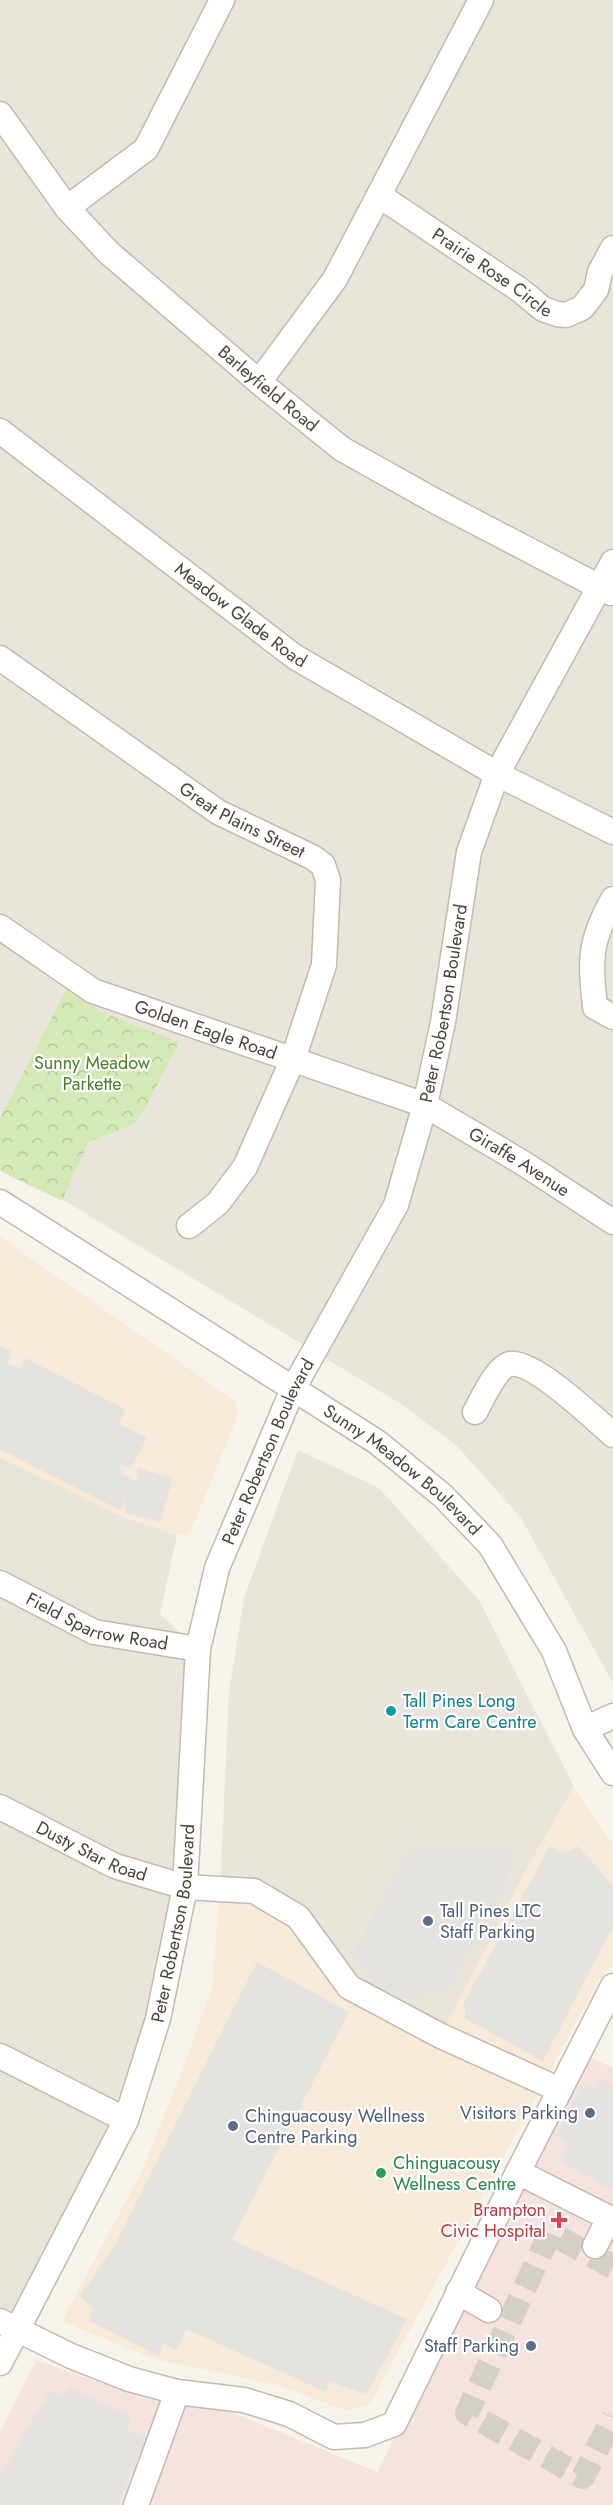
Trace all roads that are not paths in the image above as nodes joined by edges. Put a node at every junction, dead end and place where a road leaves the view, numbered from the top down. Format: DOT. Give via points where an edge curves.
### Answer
graph roads {
  1 [pos="222,0"];
  2 [pos="481,0"];
  3 [pos="0,114"];
  4 [pos="380,196"];
  5 [pos="67,208"];
  6 [pos="613,248"];
  7 [pos="259,381"];
  8 [pos="0,431"];
  9 [pos="613,562"];
  10 [pos="606,590"];
  11 [pos="0,658"];
  12 [pos="497,774"];
  13 [pos="613,832"];
  14 [pos="613,899"];
  15 [pos="0,927"];
  16 [pos="613,1017"];
  17 [pos="293,1059"];
  18 [pos="425,1105"];
  19 [pos="0,1202"];
  20 [pos="613,1222"];
  21 [pos="189,1226"];
  22 [pos="293,1389"];
  23 [pos="475,1412"];
  24 [pos="613,1435"];
  25 [pos="0,1583"];
  26 [pos="198,1649"];
  27 [pos="613,1716"];
  28 [pos="585,1730"];
  29 [pos="613,1773"];
  30 [pos="0,1808"];
  31 [pos="185,1887"];
  32 [pos="613,1986"];
  33 [pos="0,2056"];
  34 [pos="560,2090"];
  35 [pos="126,2121"];
  36 [pos="518,2172"];
  37 [pos="611,2219"];
  38 [pos="595,2246"];
  39 [pos="458,2292"];
  40 [pos="489,2310"];
  41 [pos="9,2325"];
  42 [pos="0,2363"];
  43 [pos="177,2392"];
  44 [pos="136,2505"];
  1 -- 5 [label="street" via="146,149"];
  2 -- 4 [label="street"];
  3 -- 5 [label="street, Barleyfield Road"];
  4 -- 6 [label="street, Prairie Rose Circle" via="557,315 582,308 597,290 600,273"];
  4 -- 7 [label="street" via="335,279"];
  5 -- 7 [label="street, Barleyfield Road" via="108,252"];
  7 -- 10 [label="street, Barleyfield Road" via="342,449"];
  8 -- 12 [label="street, Meadow Glade Road" via="296,657"];
  9 -- 10 [label="street, Peter Robertson Boulevard"];
  10 -- 12 [label="street, Peter Robertson Boulevard"];
  11 -- 17 [label="street, Great Plains Street" via="218,812 323,865 328,880 324,965"];
  12 -- 13 [label="street"];
  12 -- 18 [label="street, Peter Robertson Boulevard" via="469,852 443,1022"];
  14 -- 16 [label="street" via="598,926 590,963 595,1007"];
  15 -- 17 [label="street, Golden Eagle Road" via="93,991"];
  17 -- 18 [label="street, Golden Eagle Road"];
  17 -- 21 [label="street, Great Plains Street" via="245,1167 218,1203"];
  18 -- 20 [label="street, Giraffe Avenue"];
  18 -- 22 [label="street, Peter Robertson Boulevard" via="396,1205"];
  19 -- 22 [label="street, Sunny Meadow Boulevard"];
  22 -- 26 [label="street, Peter Robertson Boulevard" via="217,1568"];
  22 -- 28 [label="street, Sunny Meadow Boulevard" via="376,1442 443,1496 490,1545 554,1651"];
  23 -- 24 [label="street" via="498,1371 510,1364 526,1366 570,1396"];
  25 -- 26 [label="street, Field Sparrow Road" via="94,1632"];
  26 -- 31 [label="street, Peter Robertson Boulevard"];
  27 -- 28 [label="street"];
  28 -- 29 [label="street, Sunny Meadow Boulevard"];
  30 -- 31 [label="street, Dusty Star Road" via="114,1866"];
  31 -- 34 [label="street, Dusty Star Road" via="254,1891 298,1917 349,1987 441,2036"];
  31 -- 35 [label="street, Peter Robertson Boulevard" via="158,2019"];
  32 -- 34 [label="street"];
  33 -- 35 [label="street"];
  34 -- 36 [label="street"];
  35 -- 41 [label="street, Peter Robertson Boulevard"];
  36 -- 37 [label="street"];
  36 -- 39 [label="street"];
  37 -- 38 [label="street"];
  39 -- 40 [label="street"];
  39 -- 43 [label="street" via="394,2424 365,2435 334,2437 289,2414 244,2400"];
  41 -- 42 [label="street, Peter Robertson Boulevard"];
  41 -- 43 [label="street" via="71,2356 129,2379"];
  43 -- 44 [label="street"];
}
